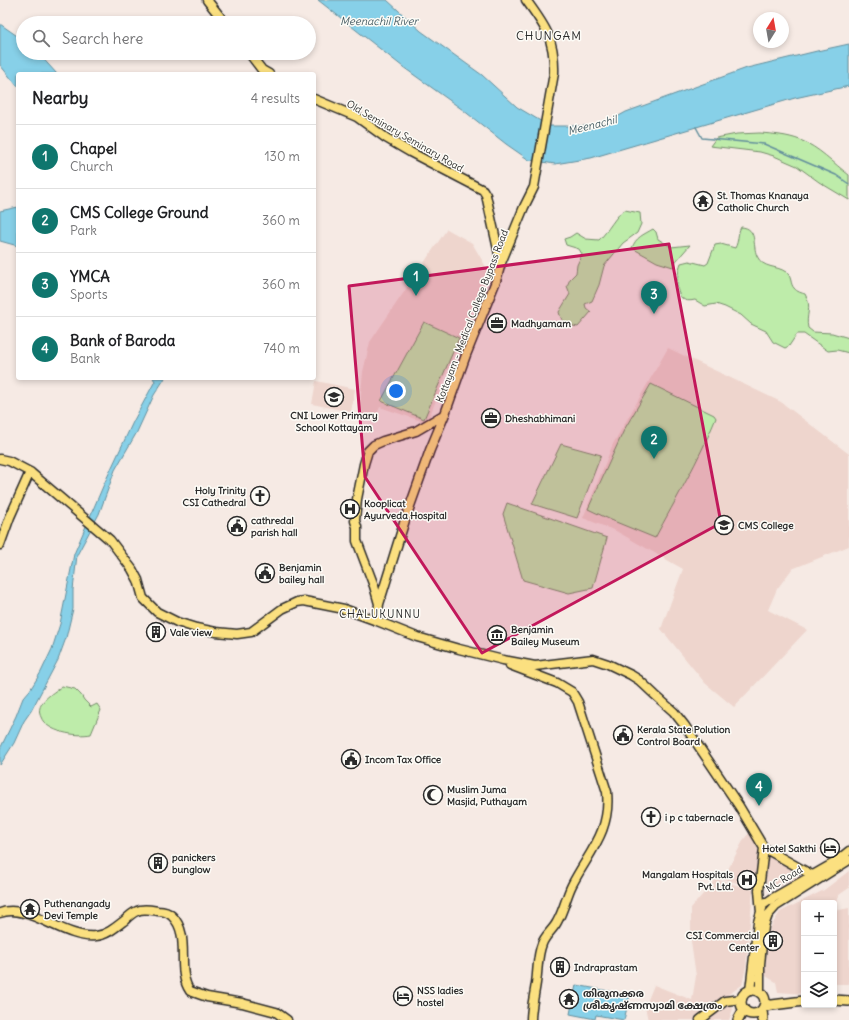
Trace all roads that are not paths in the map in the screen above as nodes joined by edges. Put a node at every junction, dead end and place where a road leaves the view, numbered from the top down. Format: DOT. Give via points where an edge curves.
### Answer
graph roads {
  1 [pos="207,0"];
  2 [pos="526,0"];
  3 [pos="220,16"];
  4 [pos="254,60"];
  5 [pos="266,72"];
  6 [pos="316,100"];
  7 [pos="501,263"];
  8 [pos="445,414"];
  9 [pos="0,459"];
  10 [pos="30,472"];
  11 [pos="0,545"];
  12 [pos="379,604"];
  13 [pos="377,621"];
  14 [pos="503,660"];
  15 [pos="764,848"];
  16 [pos="849,851"];
  17 [pos="849,860"];
  18 [pos="812,875"];
  19 [pos="762,905"];
  20 [pos="770,912"];
  21 [pos="0,913"];
  22 [pos="750,991"];
  23 [pos="837,995"];
  24 [pos="849,996"];
  25 [pos="801,997"];
  26 [pos="742,999"];
  27 [pos="837,1000"];
  28 [pos="801,1001"];
  29 [pos="763,1002"];
  30 [pos="849,1002"];
  31 [pos="744,1009"];
  32 [pos="286,1020"];
  33 [pos="531,1020"];
  34 [pos="700,1020"];
  35 [pos="738,1020"];
  36 [pos="763,1020"];
  1 -- 3 [label="main road"];
  2 -- 7 [label="main road, Kottayam - Medical College Bypass Road" via="550,39 555,56 554,73 534,187"];
  4 -- 5 [label="main road"];
  6 -- 7 [label="main road, Old Seminary Seminary Road" via="357,117 410,152 483,190"];
  7 -- 8 [label="main road, Kottayam - Medical College Bypass Road"];
  8 -- 12 [label="main road" via="405,520"];
  8 -- 12 [label="main road, Kottayam - Medical College Bypass Road" via="416,431 374,445 368,451 355,521 357,541"];
  9 -- 10 [label="main road" via="10,461"];
  10 -- 11 [label="main road"];
  10 -- 13 [label="main road" via="110,540 132,569 143,598 157,612 177,622 216,632 251,632 282,609 304,601 344,609"];
  12 -- 13 [label="main road, Kottayam - Medical College Bypass Road"];
  13 -- 14 [label="main road" via="424,639"];
  14 -- 15 [label="main road" via="535,666 593,659 639,680 674,712 685,726"];
  14 -- 33 [label="main road" via="572,692 578,702 608,804 605,825 597,843 572,887 556,924 541,945"];
  15 -- 18 [label="main road"];
  15 -- 19 [label="main road"];
  16 -- 18 [label="main road, MC Road"];
  17 -- 20 [label="main road, MC Road"];
  18 -- 19 [label="main road, MC Road"];
  19 -- 20 [label="main road"];
  19 -- 22 [label="main road"];
  20 -- 29 [label="main road" via="764,926 760,964"];
  21 -- 32 [label="main road" via="7,910 21,912 71,932 95,936 106,934 137,910 165,912 173,916 180,931 184,978 190,991 276,1012"];
  22 -- 26 [label="highway"];
  22 -- 29 [label="highway" via="757,991"];
  23 -- 24 [label="highway"];
  25 -- 29 [label="highway"];
  26 -- 31 [label="highway"];
  26 -- 34 [label="main road" via="725,1000"];
  27 -- 30 [label="highway"];
  28 -- 29 [label="highway"];
  29 -- 31 [label="highway" via="758,1013 748,1013"];
  29 -- 36 [label="highway"];
  31 -- 35 [label="highway"];
}
